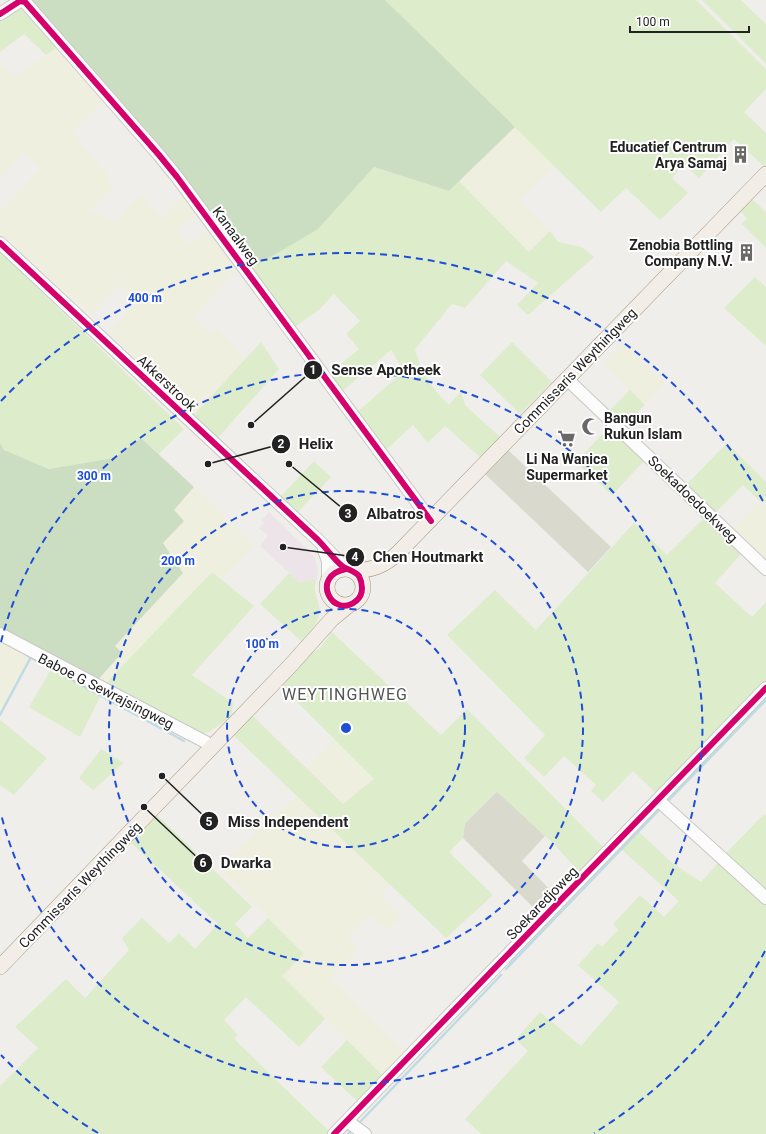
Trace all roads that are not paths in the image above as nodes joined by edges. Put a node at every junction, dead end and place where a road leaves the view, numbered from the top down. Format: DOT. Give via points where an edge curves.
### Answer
graph roads {
  1 [pos="0,14"];
  2 [pos="766,174"];
  3 [pos="0,243"];
  4 [pos="567,379"];
  5 [pos="431,520"];
  6 [pos="318,540"];
  7 [pos="381,566"];
  8 [pos="766,569"];
  9 [pos="349,570"];
  10 [pos="328,580"];
  11 [pos="363,590"];
  12 [pos="329,598"];
  13 [pos="349,605"];
  14 [pos="325,628"];
  15 [pos="0,634"];
  16 [pos="766,688"];
  17 [pos="213,746"];
  18 [pos="658,800"];
  19 [pos="766,898"];
  20 [pos="0,967"];
  21 [pos="347,1121"];
  22 [pos="334,1134"];
  23 [pos="365,1134"];
  1 -- 5 [label="street, Kanaalweg" via="20,1 25,2 163,160"];
  2 -- 4 [label="main road, Commissaris Weythingweg"];
  3 -- 6 [label="street, Akkerstrook"];
  4 -- 5 [label="main road, Commissaris Weythingweg"];
  4 -- 8 [label="street, Soekadoedoekweg"];
  5 -- 7 [label="main road, Commissaris Weythingweg" via="391,560"];
  6 -- 9 [label="street, Akkerstrook"];
  6 -- 10 [label="street" via="328,561"];
  7 -- 9 [label="main road, Commissaris Weythingweg" via="363,571"];
  7 -- 11 [label="main road, Commissaris Weythingweg"];
  9 -- 10 [label="main road" via="334,573"];
  9 -- 11 [label="main road" via="359,576"];
  10 -- 12 [label="main road" via="326,587"];
  11 -- 13 [label="main road" via="358,599"];
  12 -- 13 [label="main road" via="338,604"];
  12 -- 14 [label="main road, Commissaris Weythingweg" via="331,613"];
  13 -- 14 [label="main road, Commissaris Weythingweg"];
  14 -- 17 [label="main road, Commissaris Weythingweg"];
  15 -- 17 [label="street, Baboe G Sewrajsingweg"];
  16 -- 18 [label="street, Soekaredjoweg"];
  17 -- 20 [label="main road, Commissaris Weythingweg"];
  18 -- 19 [label="street"];
  18 -- 21 [label="street, Soekaredjoweg"];
  21 -- 22 [label="street, Soekaredjoweg"];
  21 -- 23 [label="street"];
}
